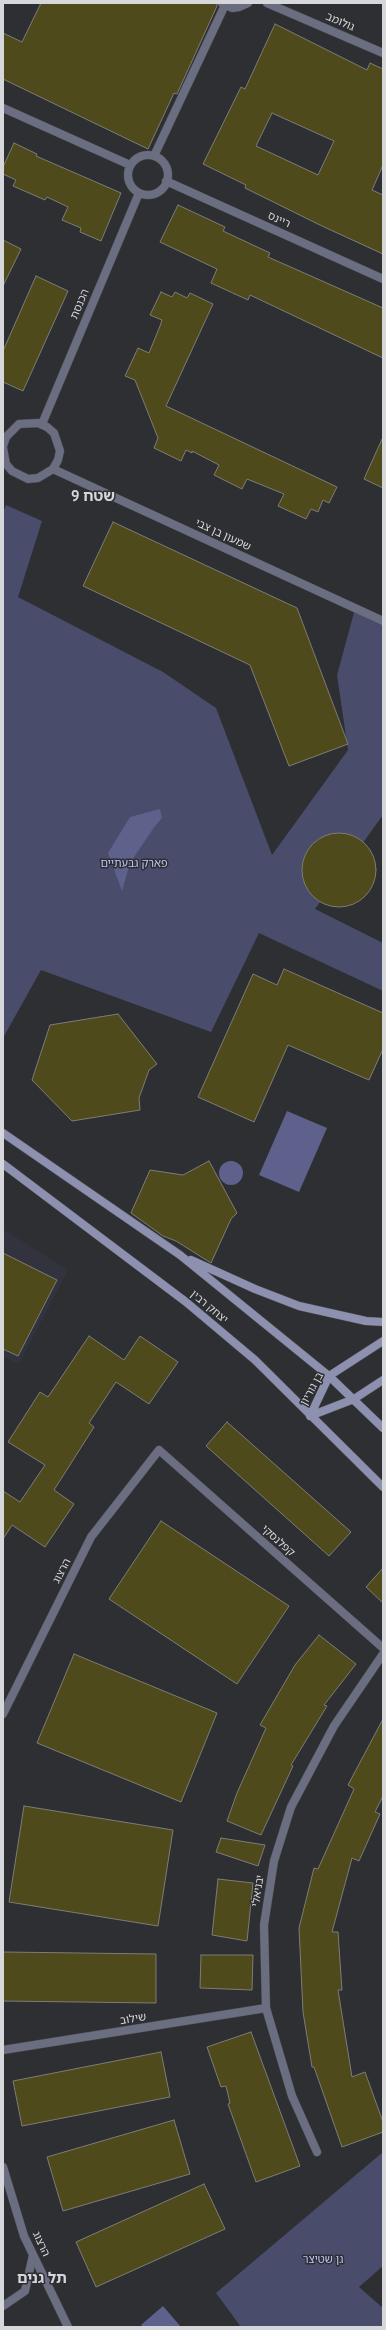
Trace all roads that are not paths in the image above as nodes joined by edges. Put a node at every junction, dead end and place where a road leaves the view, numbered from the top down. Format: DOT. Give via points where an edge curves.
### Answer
graph roads {
  1 [pos="248,3"];
  2 [pos="267,3"];
  3 [pos="223,4"];
  4 [pos="383,53"];
  5 [pos="3,108"];
  6 [pos="154,156"];
  7 [pos="130,165"];
  8 [pos="166,182"];
  9 [pos="139,193"];
  10 [pos="383,279"];
  11 [pos="42,424"];
  12 [pos="4,437"];
  13 [pos="3,447"];
  14 [pos="53,468"];
  15 [pos="383,621"];
  16 [pos="3,1133"];
  17 [pos="3,1164"];
  18 [pos="180,1255"];
  19 [pos="383,1322"];
  20 [pos="383,1342"];
  21 [pos="329,1376"];
  22 [pos="383,1380"];
  23 [pos="354,1399"];
  24 [pos="310,1416"];
  25 [pos="383,1428"];
  26 [pos="159,1450"];
  27 [pos="383,1488"];
  28 [pos="383,1648"];
  29 [pos="383,1654"];
  30 [pos="3,1714"];
  31 [pos="266,2008"];
  32 [pos="3,2050"];
  33 [pos="317,2152"];
  34 [pos="3,2167"];
  35 [pos="33,2256"];
  36 [pos="3,2306"];
  37 [pos="68,2327"];
  1 -- 3 [label="street" via="239,8"];
  2 -- 4 [label="street, גולומב"];
  3 -- 6 [label="street"];
  5 -- 7 [label="street"];
  6 -- 7 [label="street" via="140,156"];
  6 -- 8 [label="street" via="165,166 168,174"];
  7 -- 9 [label="street" via="129,181"];
  8 -- 9 [label="street" via="155,193"];
  8 -- 10 [label="street, ריינס"];
  9 -- 11 [label="street, הכנסת"];
  11 -- 12 [label="street" via="19,424"];
  11 -- 14 [label="street" via="54,433 58,442 58,460"];
  12 -- 13 [label="street"];
  13 -- 14 [label="street" via="6,464 20,476 38,478"];
  14 -- 15 [label="street, שמעון בן צבי"];
  16 -- 18 [label="main road, יצחק רבין"];
  17 -- 24 [label="main road, יצחק רבין" via="186,1302 255,1360"];
  18 -- 19 [label="main road" via="299,1306 366,1321"];
  18 -- 21 [label="main road, יצחק רבין"];
  20 -- 21 [label="main road, בן גוריון"];
  21 -- 23 [label="main road, יצחק רבין"];
  21 -- 24 [label="main road, בן גוריון"];
  22 -- 23 [label="main road, בן גוריון"];
  23 -- 24 [label="main road, בן גוריון"];
  23 -- 25 [label="main road, יצחק רבין"];
  24 -- 27 [label="main road, יצחק רבין"];
  26 -- 28 [label="street, קפלנסקי"];
  26 -- 30 [label="street, הרצוג" via="91,1537"];
  29 -- 31 [label="street, יבניאלי" via="334,1726 291,1808 274,1861 264,1925"];
  31 -- 32 [label="street, שילוב"];
  31 -- 33 [label="street, יבניאלי" via="292,2096"];
  34 -- 35 [label="street, הרצוג" via="24,2236"];
  35 -- 36 [label="street" via="25,2291"];
  35 -- 37 [label="street, הרצוג"];
}
